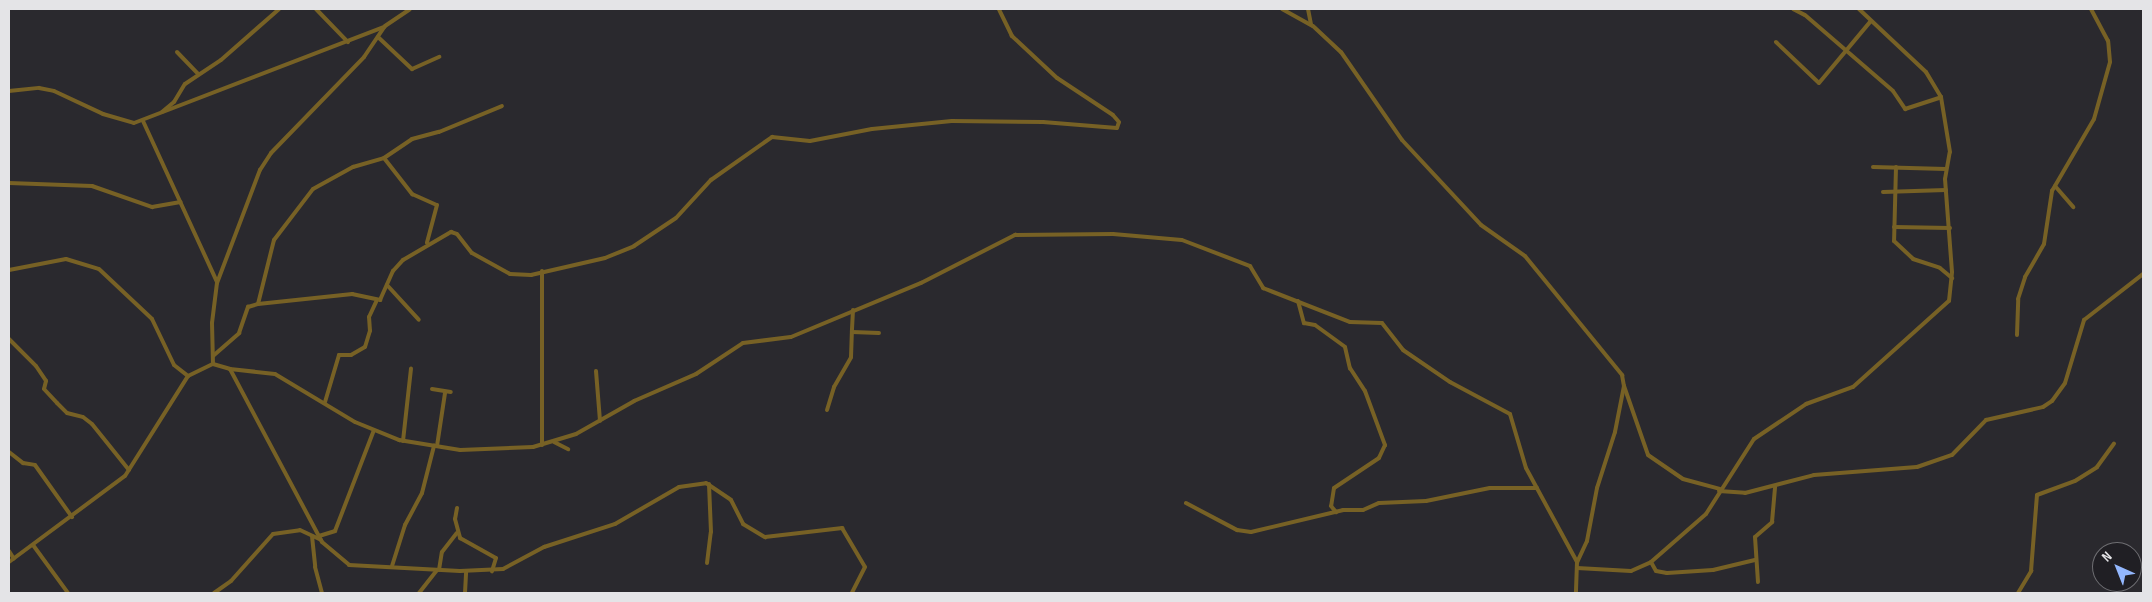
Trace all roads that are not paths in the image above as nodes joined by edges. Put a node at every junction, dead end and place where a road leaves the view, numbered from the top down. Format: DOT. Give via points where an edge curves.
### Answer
graph roads {
  1 [pos="279,9"];
  2 [pos="316,9"];
  3 [pos="410,9"];
  4 [pos="999,9"];
  5 [pos="1282,9"];
  6 [pos="1308,9"];
  7 [pos="1793,9"];
  8 [pos="1859,9"];
  9 [pos="2091,9"];
  10 [pos="1870,22"];
  11 [pos="1311,25"];
  12 [pos="385,26"];
  13 [pos="378,37"];
  14 [pos="348,42"];
  15 [pos="1776,42"];
  16 [pos="178,52"];
  17 [pos="1844,52"];
  18 [pos="439,57"];
  19 [pos="198,74"];
  20 [pos="9,91"];
  21 [pos="1941,97"];
  22 [pos="502,106"];
  23 [pos="145,120"];
  24 [pos="384,158"];
  25 [pos="1874,166"];
  26 [pos="1896,167"];
  27 [pos="1946,169"];
  28 [pos="9,183"];
  29 [pos="2055,186"];
  30 [pos="1946,190"];
  31 [pos="1883,192"];
  32 [pos="1895,193"];
  33 [pos="181,202"];
  34 [pos="2073,208"];
  35 [pos="1894,227"];
  36 [pos="1950,228"];
  37 [pos="427,243"];
  38 [pos="9,270"];
  39 [pos="542,271"];
  40 [pos="2143,274"];
  41 [pos="1952,278"];
  42 [pos="217,283"];
  43 [pos="387,285"];
  44 [pos="1298,301"];
  45 [pos="376,302"];
  46 [pos="258,304"];
  47 [pos="853,310"];
  48 [pos="419,320"];
  49 [pos="852,332"];
  50 [pos="879,333"];
  51 [pos="2017,335"];
  52 [pos="9,339"];
  53 [pos="213,356"];
  54 [pos="212,364"];
  55 [pos="411,368"];
  56 [pos="230,369"];
  57 [pos="596,371"];
  58 [pos="188,376"];
  59 [pos="1624,386"];
  60 [pos="432,389"];
  61 [pos="451,392"];
  62 [pos="445,393"];
  63 [pos="325,402"];
  64 [pos="827,410"];
  65 [pos="600,421"];
  66 [pos="374,430"];
  67 [pos="403,440"];
  68 [pos="554,442"];
  69 [pos="2114,444"];
  70 [pos="542,445"];
  71 [pos="435,446"];
  72 [pos="568,449"];
  73 [pos="9,452"];
  74 [pos="130,470"];
  75 [pos="709,484"];
  76 [pos="1775,487"];
  77 [pos="1537,488"];
  78 [pos="1720,490"];
  79 [pos="1186,503"];
  80 [pos="457,508"];
  81 [pos="1336,512"];
  82 [pos="72,517"];
  83 [pos="457,533"];
  84 [pos="312,536"];
  85 [pos="320,538"];
  86 [pos="32,545"];
  87 [pos="9,552"];
  88 [pos="14,559"];
  89 [pos="1754,560"];
  90 [pos="9,562"];
  91 [pos="1577,562"];
  92 [pos="1651,562"];
  93 [pos="708,563"];
  94 [pos="392,566"];
  95 [pos="1577,568"];
  96 [pos="438,570"];
  97 [pos="466,571"];
  98 [pos="492,571"];
  99 [pos="1758,582"];
  100 [pos="68,593"];
  101 [pos="214,593"];
  102 [pos="322,593"];
  103 [pos="419,593"];
  104 [pos="465,593"];
  105 [pos="852,593"];
  106 [pos="1576,593"];
  107 [pos="2018,593"];
  1 -- 19 [label="street" via="221,60"];
  2 -- 14 [label="street"];
  3 -- 12 [label="street"];
  4 -- 39 [label="street" via="1012,36 1057,78 1113,115 1119,122 1117,128 1043,122 941,121 856,131 810,141 772,137 711,180 676,218 651,236 605,258"];
  5 -- 11 [label="street"];
  6 -- 11 [label="street"];
  7 -- 17 [label="street" via="1805,14"];
  8 -- 10 [label="street"];
  9 -- 29 [label="street" via="2108,41 2110,62 2094,119"];
  10 -- 17 [label="street"];
  10 -- 21 [label="street" via="1926,72"];
  11 -- 59 [label="street" via="1341,52 1417,157 1481,225 1525,256 1562,296 1588,336 1618,369"];
  12 -- 13 [label="street"];
  12 -- 14 [label="street"];
  13 -- 18 [label="street" via="412,68"];
  13 -- 42 [label="street" via="260,170"];
  14 -- 23 [label="street"];
  15 -- 17 [label="street" via="1820,83"];
  16 -- 19 [label="street"];
  17 -- 21 [label="street" via="1893,91 1905,109"];
  19 -- 23 [label="street" via="185,84 174,102"];
  20 -- 23 [label="street" via="39,88 54,91 127,122"];
  21 -- 27 [label="street" via="1950,152"];
  22 -- 24 [label="street" via="439,132 412,139"];
  23 -- 33 [label="street"];
  24 -- 37 [label="street" via="412,194 437,205"];
  24 -- 46 [label="street" via="327,179 303,198 274,240"];
  25 -- 26 [label="street"];
  26 -- 27 [label="street"];
  26 -- 32 [label="street"];
  27 -- 30 [label="street"];
  28 -- 33 [label="street" via="92,186 152,207"];
  29 -- 34 [label="street"];
  29 -- 51 [label="street" via="2044,244 2020,290"];
  30 -- 32 [label="street"];
  30 -- 36 [label="street"];
  31 -- 32 [label="street"];
  32 -- 35 [label="street"];
  33 -- 42 [label="street"];
  35 -- 36 [label="street"];
  35 -- 41 [label="street" via="1894,241 1912,259 1940,268"];
  36 -- 41 [label="street"];
  37 -- 39 [label="street" via="454,232 472,252 510,274 531,275"];
  37 -- 43 [label="street" via="397,265"];
  38 -- 58 [label="street" via="66,259 99,269 152,319 174,365"];
  39 -- 70 [label="street"];
  40 -- 76 [label="street" via="2089,314 2080,329 2065,383 2043,407 1991,418 1952,454 1918,467 1814,476"];
  41 -- 78 [label="street" via="1949,301 1937,315 1853,387 1806,404 1754,440"];
  42 -- 53 [label="street" via="212,323"];
  43 -- 45 [label="street" via="382,298"];
  43 -- 48 [label="street"];
  44 -- 47 [label="street" via="1263,288 1250,266 1182,240 1132,234 1028,232 1014,235 921,283"];
  44 -- 77 [label="street" via="1350,322 1382,324 1408,353 1450,382 1510,414 1526,468"];
  44 -- 81 [label="street" via="1304,323 1315,326 1345,347 1350,368 1364,391 1386,445 1379,458 1334,488 1331,506"];
  45 -- 46 [label="street" via="352,294"];
  45 -- 63 [label="street" via="368,317 370,331 365,347 351,355 339,355"];
  46 -- 53 [label="street" via="248,307 238,333"];
  47 -- 49 [label="street"];
  47 -- 65 [label="street" via="791,337 743,343 696,374 634,401"];
  49 -- 50 [label="street"];
  49 -- 64 [label="street" via="851,357 834,387"];
  52 -- 74 [label="street" via="36,366 46,381 44,389 67,414 84,417 92,424"];
  53 -- 54 [label="street"];
  54 -- 56 [label="street"];
  54 -- 58 [label="street"];
  55 -- 67 [label="street"];
  56 -- 63 [label="street" via="275,374"];
  56 -- 85 [label="street"];
  57 -- 65 [label="street"];
  58 -- 74 [label="street"];
  59 -- 78 [label="street" via="1648,455 1683,479"];
  59 -- 91 [label="street" via="1586,541"];
  60 -- 62 [label="street"];
  61 -- 62 [label="street"];
  62 -- 71 [label="street"];
  63 -- 66 [label="street"];
  65 -- 68 [label="street"];
  66 -- 67 [label="street"];
  66 -- 85 [label="street" via="334,531"];
  67 -- 71 [label="street"];
  68 -- 70 [label="street"];
  68 -- 72 [label="street"];
  69 -- 107 [label="street" via="2097,467 2075,481 2037,495 2032,571"];
  70 -- 71 [label="street" via="478,450"];
  71 -- 94 [label="street" via="422,493"];
  73 -- 82 [label="street" via="23,463 35,465"];
  74 -- 82 [label="street"];
  75 -- 93 [label="street" via="711,532"];
  75 -- 98 [label="street" via="679,487 615,524 544,547"];
  75 -- 105 [label="street" via="731,500 743,524 765,537 842,528 865,567"];
  76 -- 78 [label="street" via="1745,493"];
  76 -- 89 [label="street" via="1771,495 1773,517 1767,528 1755,537"];
  77 -- 81 [label="street" via="1490,488"];
  77 -- 91 [label="street"];
  78 -- 92 [label="street" via="1706,514"];
  79 -- 81 [label="street" via="1238,530 1251,532"];
  80 -- 83 [label="street"];
  82 -- 86 [label="street"];
  83 -- 96 [label="street" via="442,552"];
  83 -- 98 [label="street" via="466,543 496,558"];
  84 -- 85 [label="street"];
  84 -- 101 [label="street" via="300,530 274,534 231,581"];
  84 -- 102 [label="street" via="315,568"];
  85 -- 94 [label="street" via="349,565"];
  86 -- 88 [label="street"];
  86 -- 100 [label="street"];
  87 -- 88 [label="street"];
  88 -- 90 [label="street"];
  89 -- 92 [label="street" via="1713,570 1667,573 1656,570"];
  89 -- 99 [label="street"];
  91 -- 95 [label="street"];
  92 -- 95 [label="street" via="1631,572"];
  94 -- 96 [label="street"];
  95 -- 106 [label="street"];
  96 -- 97 [label="street"];
  96 -- 103 [label="street"];
  97 -- 98 [label="street"];
  97 -- 104 [label="street"];
}
